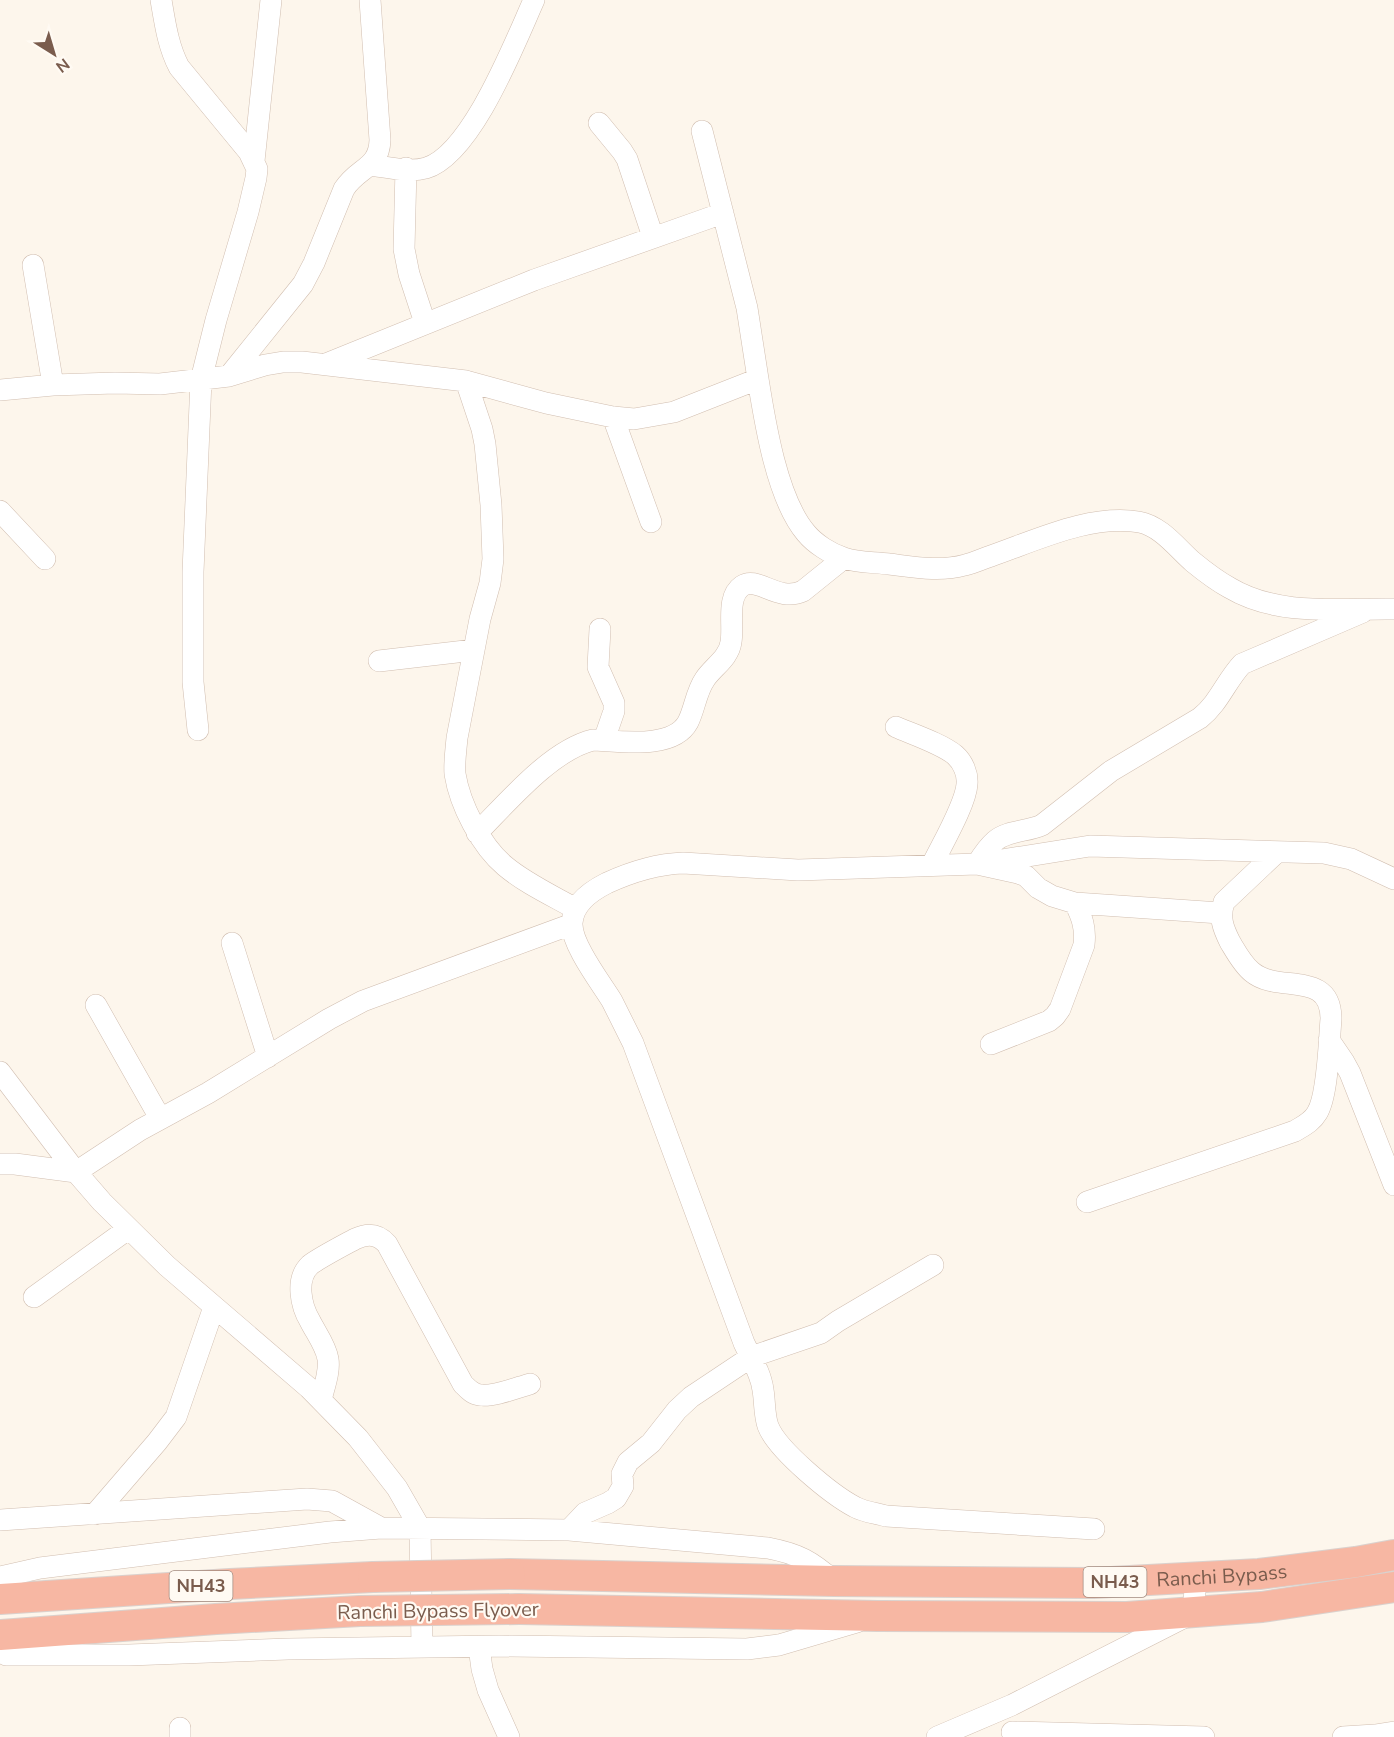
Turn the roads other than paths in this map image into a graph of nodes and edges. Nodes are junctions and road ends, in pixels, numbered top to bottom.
1 (161, 0) edge
2 (271, 0) edge
3 (370, 0) edge
4 (534, 0) edge
5 (599, 123) dead end
6 (702, 131) dead end
7 (254, 161) junction
8 (370, 165) junction
9 (406, 168) junction
10 (723, 213) junction
11 (653, 237) junction
12 (33, 265) dead end
13 (425, 323) junction
14 (324, 364) junction
15 (228, 376) junction
16 (758, 379) junction
17 (201, 380) junction
18 (466, 381) junction
19 (53, 385) junction
20 (0, 390) edge
21 (613, 417) junction
22 (0, 511) edge
23 (651, 522) dead end
24 (844, 558) junction
25 (45, 559) dead end
26 (1372, 608) junction
27 (1394, 609) edge
28 (600, 629) dead end
29 (474, 650) junction
30 (379, 661) dead end
31 (896, 727) dead end
32 (198, 730) dead end
33 (604, 740) junction
34 (477, 834) junction
35 (1277, 852) junction
36 (977, 864) junction
37 (932, 865) junction
38 (1394, 879) edge
39 (1075, 903) junction
40 (1220, 913) junction
41 (574, 917) junction
42 (232, 943) dead end
43 (96, 1005) dead end
44 (1329, 1040) junction
45 (991, 1044) dead end
46 (268, 1057) junction
47 (0, 1072) edge
48 (160, 1118) junction
49 (0, 1164) edge
50 (76, 1172) junction
51 (1394, 1185) edge
52 (1087, 1202) dead end
53 (128, 1229) junction
54 (933, 1265) dead end
55 (34, 1296) dead end
56 (214, 1307) junction
57 (751, 1357) junction
58 (530, 1384) dead end
59 (321, 1400) junction
60 (95, 1514) junction
61 (0, 1520) edge
62 (381, 1528) junction
63 (420, 1528) junction
64 (1094, 1529) dead end
65 (569, 1530) junction
66 (1394, 1555) edge
67 (0, 1576) edge
68 (1196, 1578) junction
69 (834, 1581) junction
70 (1394, 1587) edge
71 (0, 1599) edge
72 (1193, 1613) junction
73 (878, 1616) junction
74 (0, 1635) edge
75 (422, 1647) junction
76 (479, 1647) junction
77 (0, 1651) edge
78 (999, 1711) junction
79 (1394, 1732) edge
80 (1013, 1735) edge
81 (509, 1737) edge
82 (938, 1737) edge
83 (1204, 1737) edge
84 (1343, 1737) edge

1 - 7 street
2 - 7 street
3 - 8 street
4 - 9 street
5 - 11 street
6 - 10 street
7 - 17 street
8 - 9 street
8 - 15 street
9 - 13 street
10 - 11 street
10 - 16 street
11 - 13 street
12 - 19 street
13 - 14 street
14 - 15 street
14 - 18 street
15 - 17 street
16 - 21 street
16 - 24 street
17 - 19 street
17 - 32 street
18 - 21 street
18 - 29 street
19 - 20 street
21 - 23 street
22 - 25 street
24 - 26 street
24 - 33 street
26 - 27 street
26 - 36 street
28 - 33 street
29 - 30 street
29 - 34 street
31 - 37 street
33 - 34 street
34 - 41 street
35 - 36 street
35 - 38 street
35 - 40 street
36 - 37 street
36 - 39 street
37 - 41 street
39 - 40 street
39 - 45 street
40 - 44 street
41 - 46 street
41 - 57 street
42 - 46 street
43 - 48 street
44 - 51 street
44 - 52 street
46 - 48 street
47 - 50 street
48 - 50 street
49 - 50 street
50 - 53 street
53 - 55 street
53 - 56 street
54 - 57 street
56 - 59 street
56 - 60 street
57 - 64 street
57 - 65 street
58 - 59 street
59 - 63 street
60 - 61 street
60 - 62 street
62 - 63 street
62 - 67 street
63 - 65 street
63 - 75 street
65 - 69 street
66 - 68 highway, Ranchi Bypass / NH43
68 - 69 highway, Ranchi Bypass / NH43
68 - 72 street
69 - 71 highway, Ranchi Bypass Flyover / NH43, bridge
70 - 72 highway, Ranchi Bypass / NH43
72 - 73 highway, Ranchi Bypass / NH43
72 - 78 street
73 - 74 highway, Ranchi Bypass Flyover / NH43, bridge
73 - 76 street
75 - 76 street
75 - 77 street
76 - 81 street
78 - 80 street
78 - 82 street
79 - 84 street
80 - 83 street

